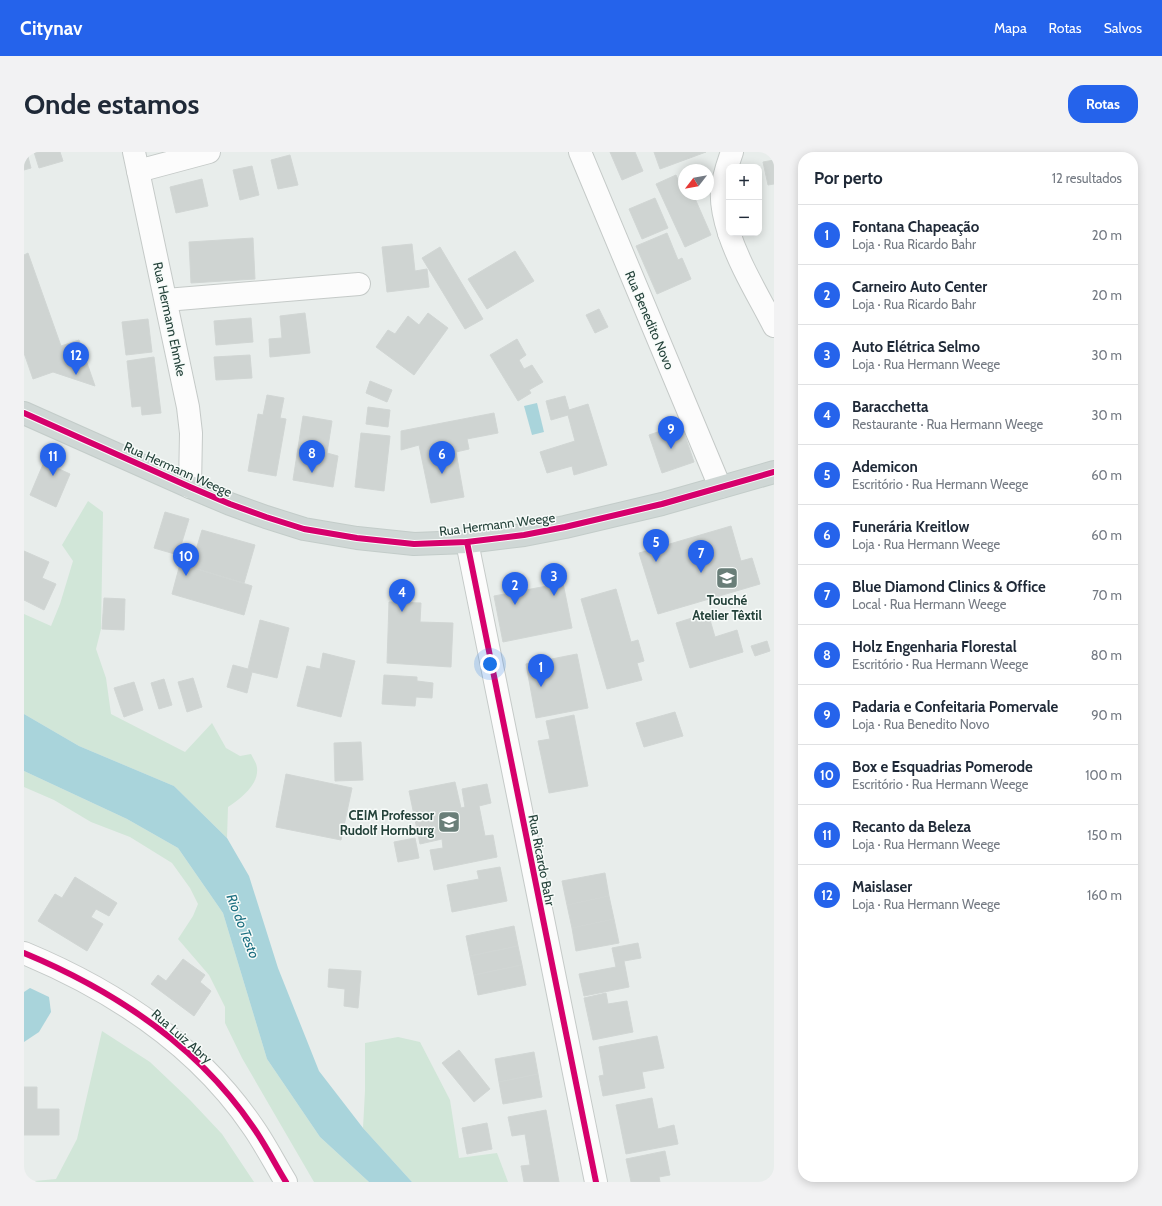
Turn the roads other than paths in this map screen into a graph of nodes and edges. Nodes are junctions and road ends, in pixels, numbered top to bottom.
1 (209, 152) edge
2 (580, 152) edge
3 (732, 152) edge
4 (136, 162) edge
5 (726, 223) edge
6 (730, 236) edge
7 (360, 284) dead end
8 (166, 300) junction
9 (774, 326) edge
10 (24, 412) edge
11 (774, 472) edge
12 (190, 488) junction
13 (720, 488) junction
14 (467, 542) junction
15 (24, 953) edge
16 (286, 1182) edge
17 (596, 1182) edge

1 - 4 street
2 - 13 street, Rua Benedito Novo
3 - 5 street
4 - 8 street, Rua Hermann Ehmke
6 - 9 street
7 - 8 street
8 - 12 street, Rua Hermann Ehmke
10 - 12 main road, Rua Hermann Weege
11 - 13 main road, Rua Hermann Weege
12 - 14 main road, Rua Hermann Weege
13 - 14 main road, Rua Hermann Weege
14 - 17 street, Rua Ricardo Bahr
15 - 16 street, Rua Luiz Abry

